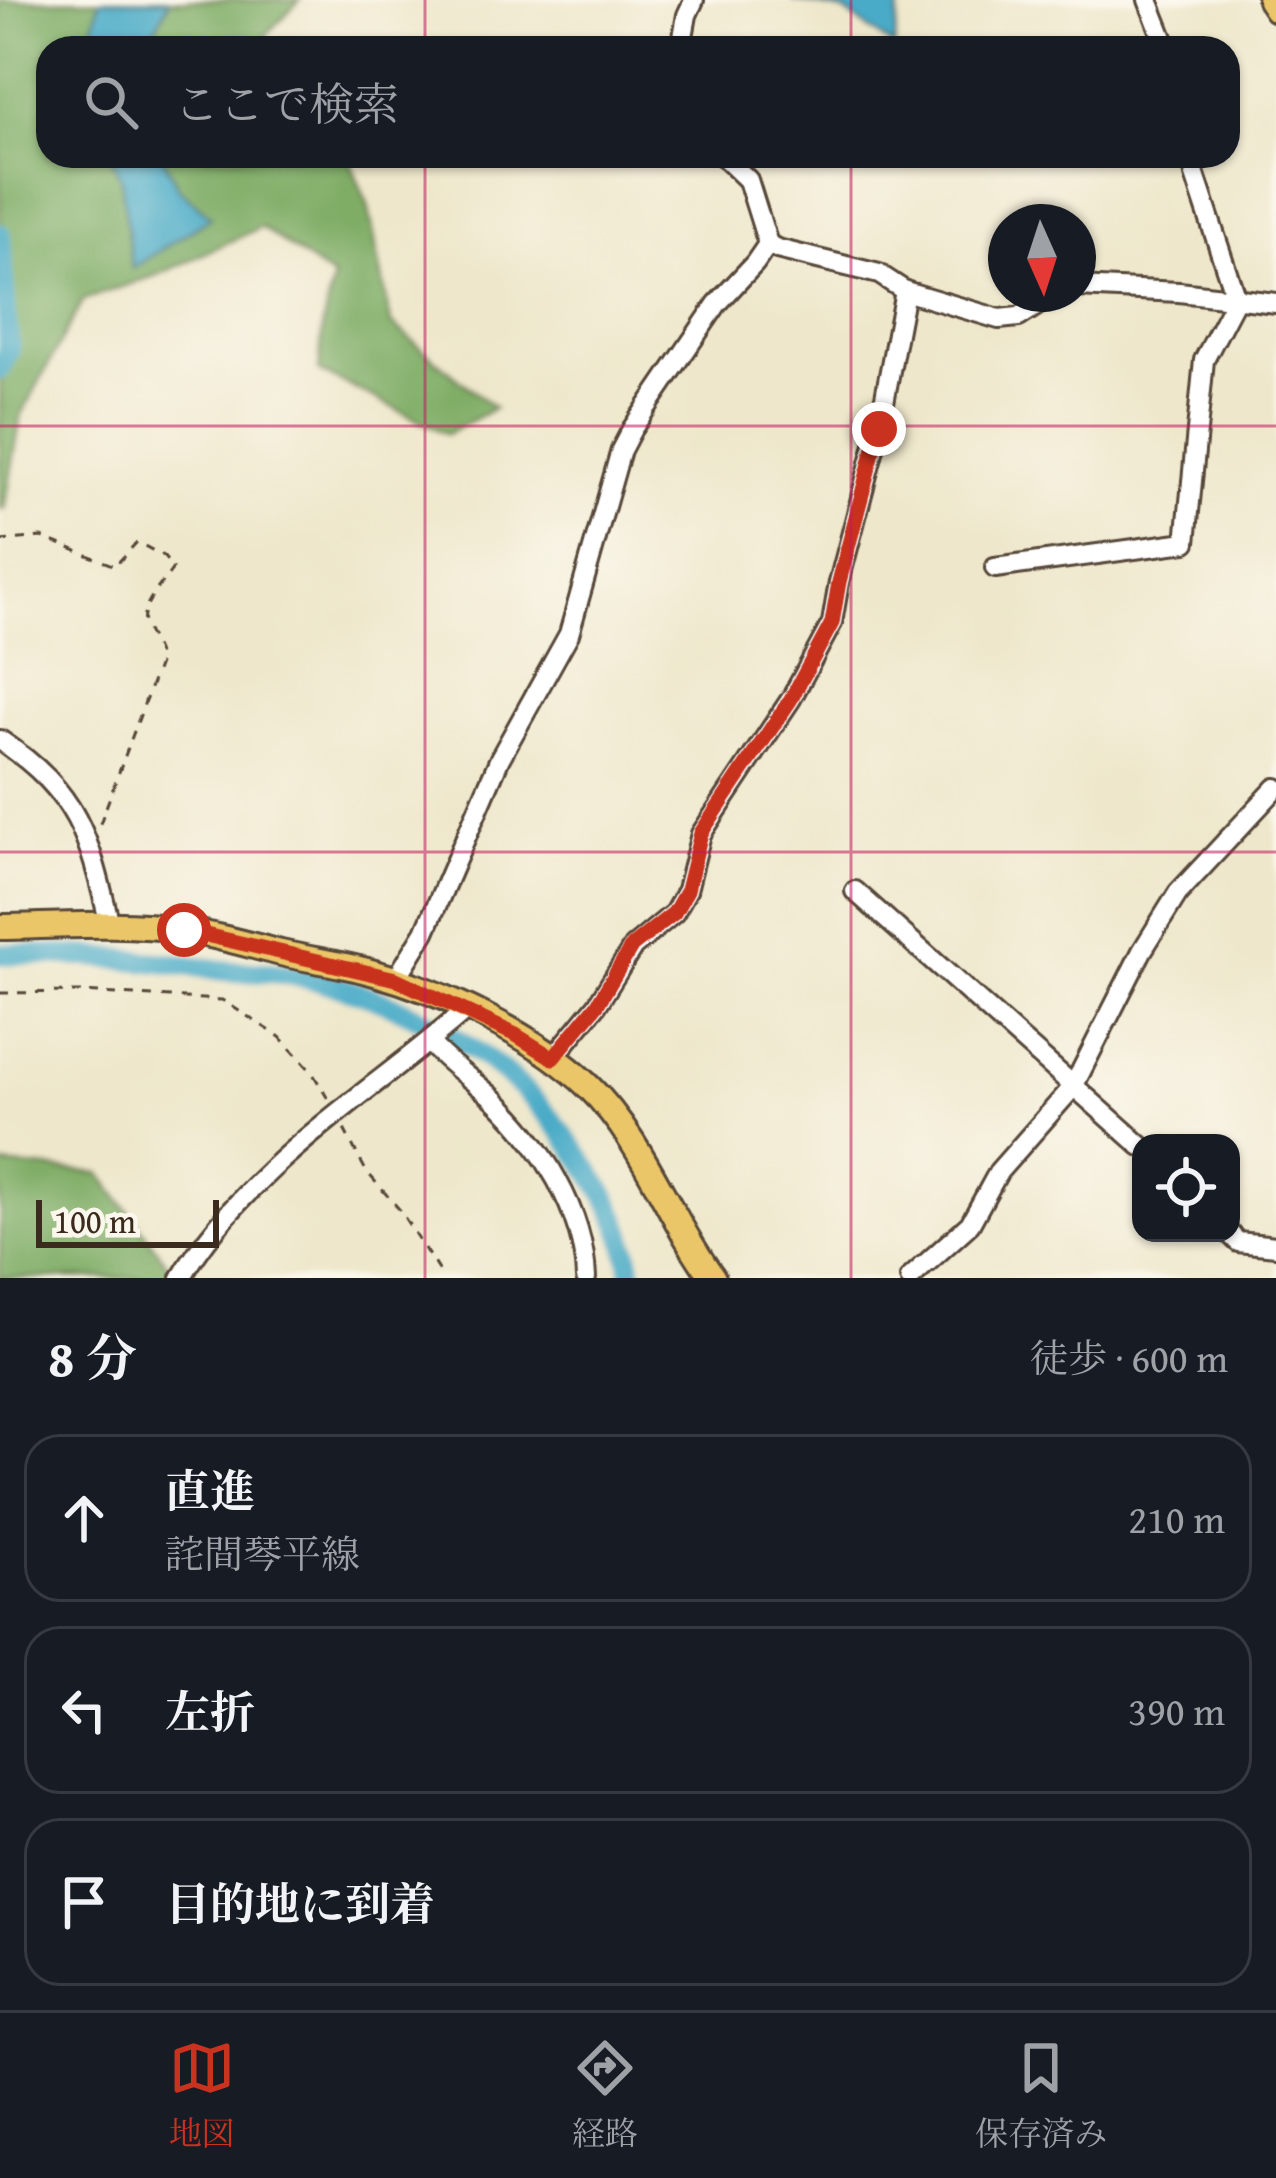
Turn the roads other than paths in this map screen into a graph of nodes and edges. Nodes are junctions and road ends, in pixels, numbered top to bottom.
1 (694, 0) edge
2 (1148, 0) edge
3 (1270, 0) edge
4 (1276, 9) edge
5 (683, 36) edge
6 (1162, 36) edge
7 (736, 168) edge
8 (1194, 168) edge
9 (768, 244) junction
10 (1096, 288) edge
11 (905, 291) junction
12 (1236, 299) junction
13 (1276, 303) edge
14 (1027, 312) edge
15 (995, 568) dead end
16 (0, 740) edge
17 (1276, 788) edge
18 (855, 891) dead end
19 (110, 925) junction
20 (0, 927) edge
21 (396, 979) junction
22 (466, 1010) junction
23 (429, 1042) junction
24 (553, 1058) junction
25 (1073, 1087) junction
26 (1132, 1138) edge
27 (1238, 1242) edge
28 (1276, 1246) edge
29 (181, 1278) edge
30 (586, 1278) edge
31 (713, 1278) edge
32 (910, 1278) edge

1 - 5 street
2 - 6 street
3 - 4 main road
7 - 9 street
8 - 12 street
9 - 11 street
9 - 21 street
10 - 12 street
11 - 14 street
11 - 24 street
12 - 13 street
12 - 15 street
16 - 19 street
17 - 25 street
18 - 25 street
19 - 20 main road
19 - 21 main road
21 - 22 main road
22 - 23 street
22 - 24 main road
23 - 29 street
23 - 30 street
24 - 31 main road
25 - 26 street
25 - 32 street
27 - 28 street

